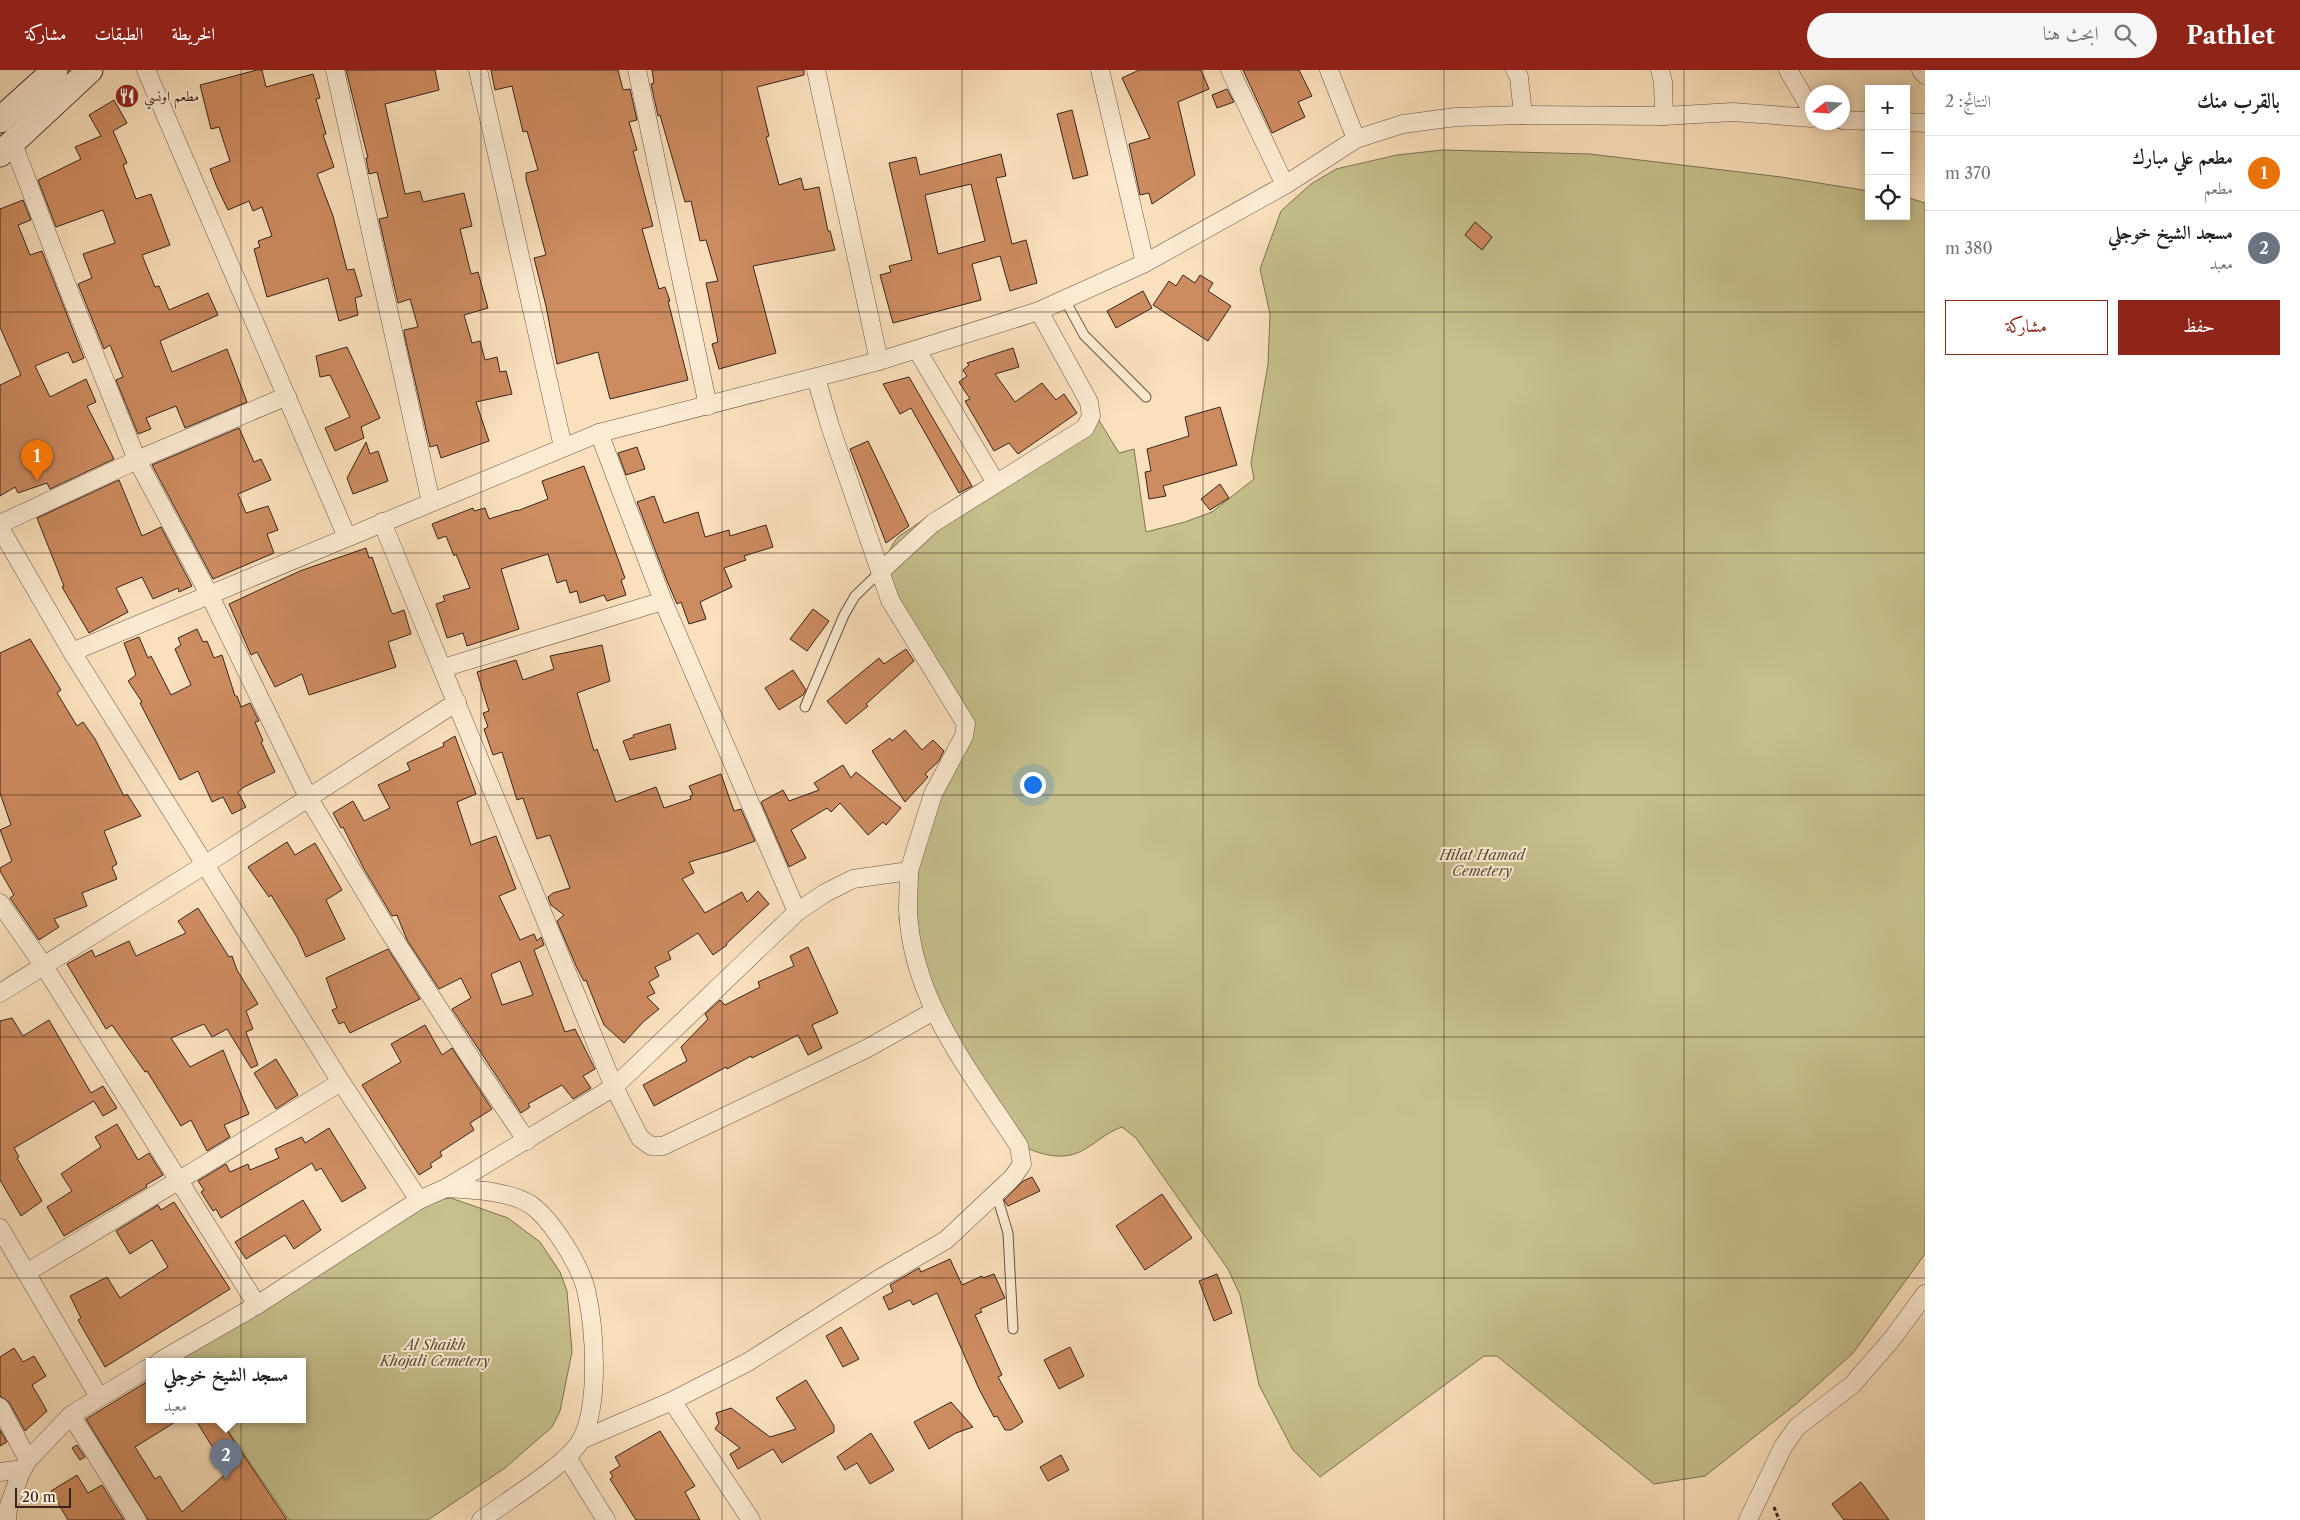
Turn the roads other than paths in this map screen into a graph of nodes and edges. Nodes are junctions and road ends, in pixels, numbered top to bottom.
1 (55, 70) edge
2 (90, 70) edge
3 (335, 70) edge
4 (478, 70) edge
5 (637, 70) edge
6 (816, 70) edge
7 (1100, 70) edge
8 (1230, 70) edge
9 (1329, 70) edge
10 (1515, 70) edge
11 (1660, 70) edge
12 (1788, 70) edge
13 (1921, 70) edge
14 (149, 71) edge
15 (1925, 75) edge
16 (1805, 99) edge
17 (1523, 115) junction
18 (1664, 116) junction
19 (1805, 117) edge
20 (1850, 120) edge
21 (1865, 121) edge
22 (1910, 122) edge
23 (1925, 123) edge
24 (4, 138) edge
25 (1356, 139) junction
26 (1285, 185) junction
27 (1145, 263) junction
28 (1065, 300) junction
29 (1040, 312) junction
30 (917, 350) junction
31 (879, 361) junction
32 (816, 378) junction
33 (287, 396) junction
34 (1146, 396) dead end
35 (708, 406) junction
36 (599, 433) junction
37 (563, 447) junction
38 (137, 460) junction
39 (996, 483) junction
40 (431, 502) junction
41 (382, 522) junction
42 (0, 524) edge
43 (0, 528) edge
44 (347, 537) junction
45 (881, 571) junction
46 (210, 596) junction
47 (664, 601) junction
48 (72, 652) junction
49 (443, 668) junction
50 (456, 702) junction
51 (805, 708) dead end
52 (308, 797) junction
53 (206, 864) junction
54 (909, 871) junction
55 (0, 904) edge
56 (797, 912) junction
57 (44, 966) junction
58 (0, 993) edge
59 (934, 1011) junction
60 (341, 1082) junction
61 (614, 1087) junction
62 (527, 1141) junction
63 (179, 1180) junction
64 (446, 1188) junction
65 (996, 1193) junction
66 (419, 1200) junction
67 (0, 1228) edge
68 (26, 1273) junction
69 (1925, 1294) edge
70 (256, 1305) junction
71 (1012, 1329) dead end
72 (165, 1358) edge
73 (146, 1369) edge
74 (99, 1398) junction
75 (672, 1400) junction
76 (0, 1407) edge
77 (71, 1415) junction
78 (581, 1440) junction
79 (567, 1458) junction
80 (25, 1466) junction
81 (0, 1472) edge
82 (8, 1520) edge
83 (137, 1520) edge
84 (480, 1520) edge
85 (606, 1520) edge
86 (752, 1520) edge
87 (1748, 1520) edge

1 - 24 main road
2 - 24 main road
3 - 40 street
4 - 37 street
5 - 35 street
6 - 31 street
7 - 27 street
8 - 26 street
9 - 25 street
10 - 17 street
11 - 18 street
12 - 16 street
13 - 15 street
14 - 33 street
17 - 18 street
17 - 25 street
18 - 19 street
20 - 21 street
22 - 23 street
24 - 38 street
25 - 26 street
26 - 27 street
27 - 28 street
28 - 29 street
28 - 34 lane
29 - 30 street
29 - 39 street
30 - 31 street
30 - 39 street
31 - 32 street
32 - 35 street
32 - 45 street
33 - 38 street
33 - 44 street
35 - 36 street
36 - 37 street
36 - 47 street
37 - 40 street
38 - 42 street
38 - 46 street
39 - 45 street
40 - 41 street
41 - 44 street
41 - 49 street
43 - 48 street
44 - 46 street
45 - 51 lane
45 - 54 street
46 - 48 street
46 - 52 street
47 - 49 street
47 - 56 street
48 - 53 street
49 - 50 street
50 - 52 street
50 - 61 street
52 - 53 street
52 - 62 street
53 - 57 street
53 - 60 street
54 - 56 street
54 - 59 street
55 - 57 street
56 - 61 street
57 - 58 street
57 - 63 street
59 - 61 street
59 - 65 street
60 - 63 street
60 - 66 street
61 - 62 street
62 - 64 street
63 - 68 street
63 - 70 street
64 - 66 street
64 - 78 street
65 - 71 lane
65 - 75 street
66 - 70 street
67 - 68 street
68 - 74 street
69 - 87 street
70 - 72 street
73 - 74 street
74 - 77 street
75 - 78 street
75 - 86 street
76 - 80 street
77 - 80 street
77 - 83 street
78 - 79 street
79 - 84 street
79 - 85 street
80 - 81 street
80 - 82 street

